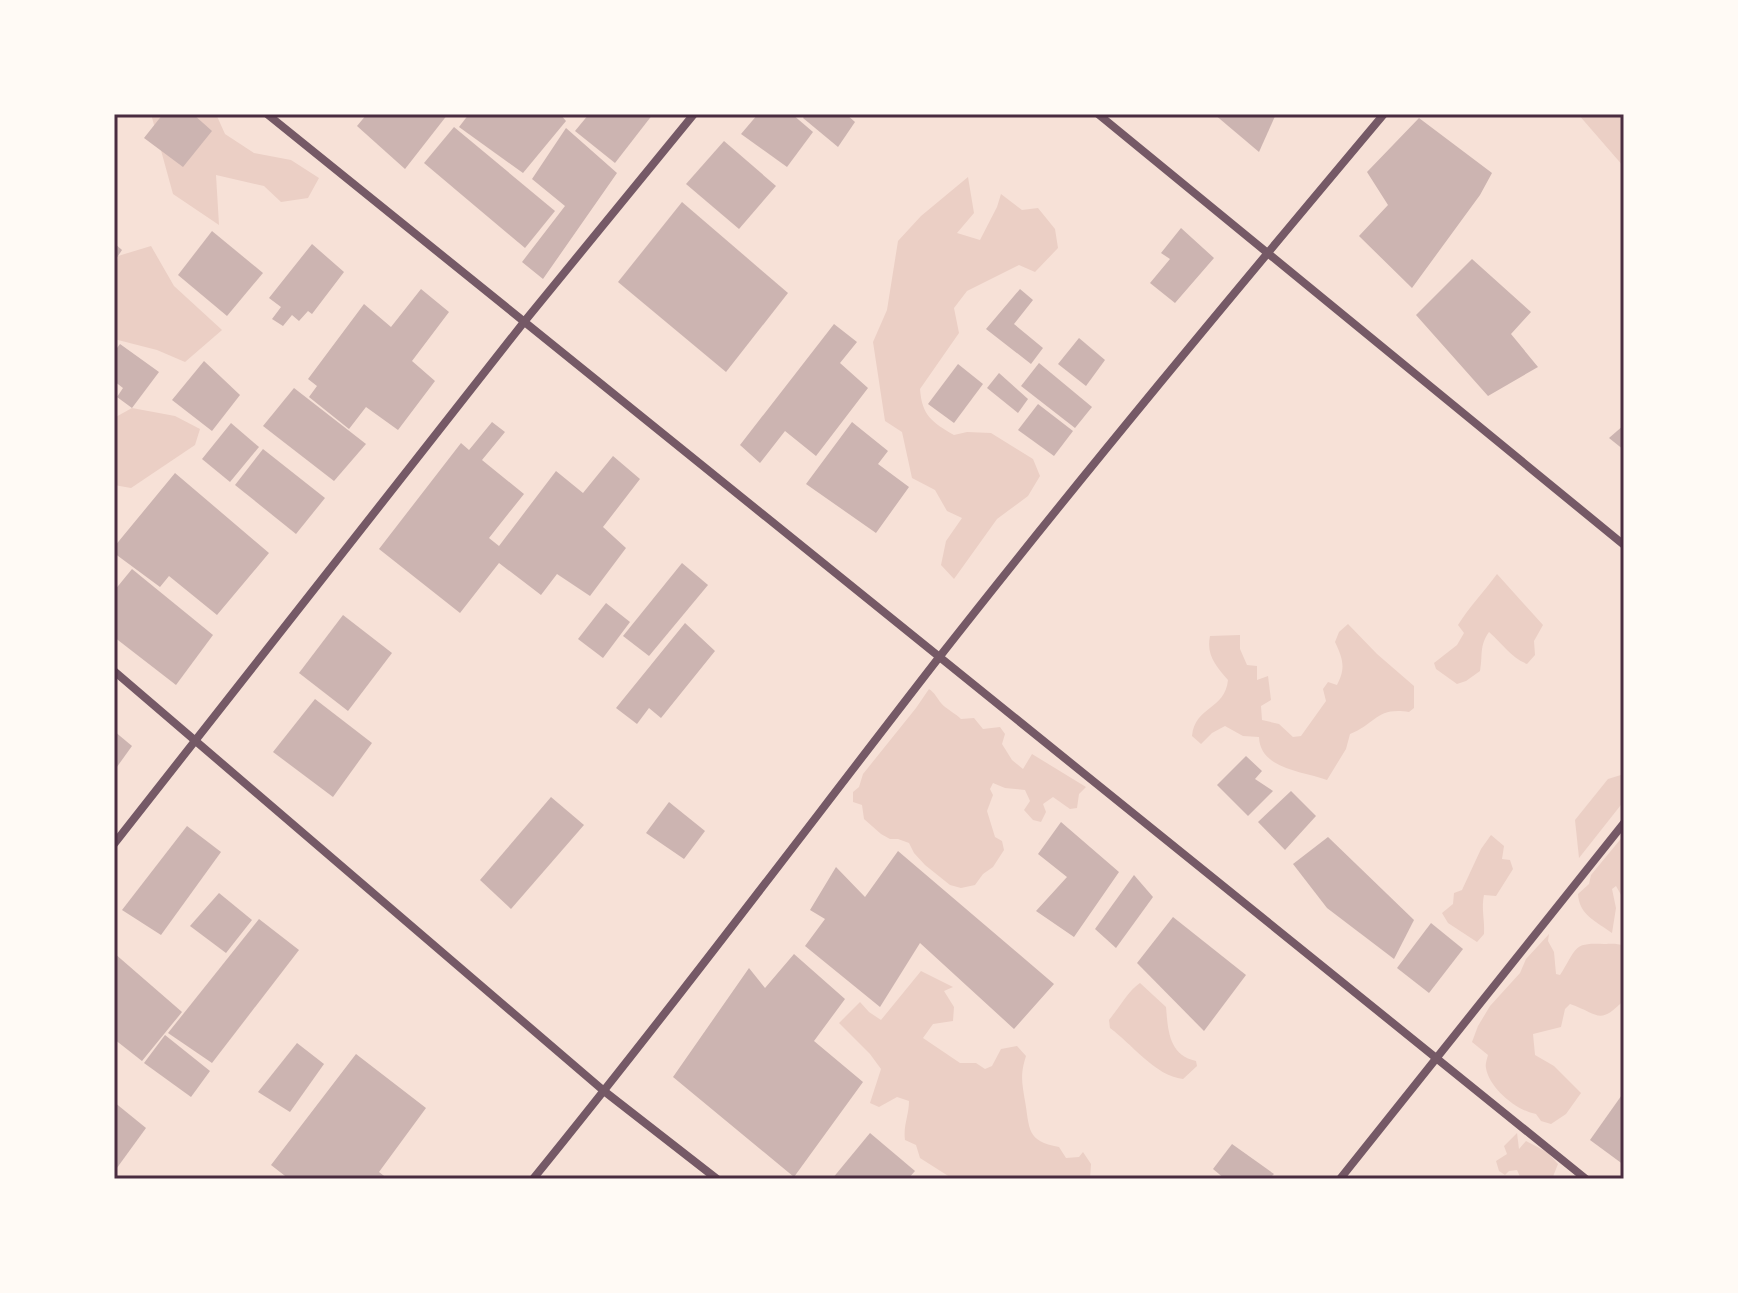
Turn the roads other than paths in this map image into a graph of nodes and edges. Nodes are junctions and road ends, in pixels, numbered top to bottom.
1 (267, 114) edge
2 (694, 114) edge
3 (1098, 114) edge
4 (1384, 114) edge
5 (1267, 253) junction
6 (524, 322) junction
7 (1624, 545) edge
8 (940, 657) junction
9 (114, 671) edge
10 (196, 742) junction
11 (1624, 823) edge
12 (114, 844) edge
13 (1437, 1058) junction
14 (604, 1091) junction
15 (533, 1179) edge
16 (717, 1179) edge
17 (1340, 1179) edge
18 (1586, 1179) edge

1 - 6 street
2 - 6 street
3 - 5 street
4 - 5 street
5 - 7 street
5 - 8 street
6 - 8 street
6 - 10 street
8 - 13 street
8 - 14 street
9 - 10 street
10 - 12 street
10 - 14 street
11 - 13 street
13 - 17 street
13 - 18 street
14 - 15 street
14 - 16 street

